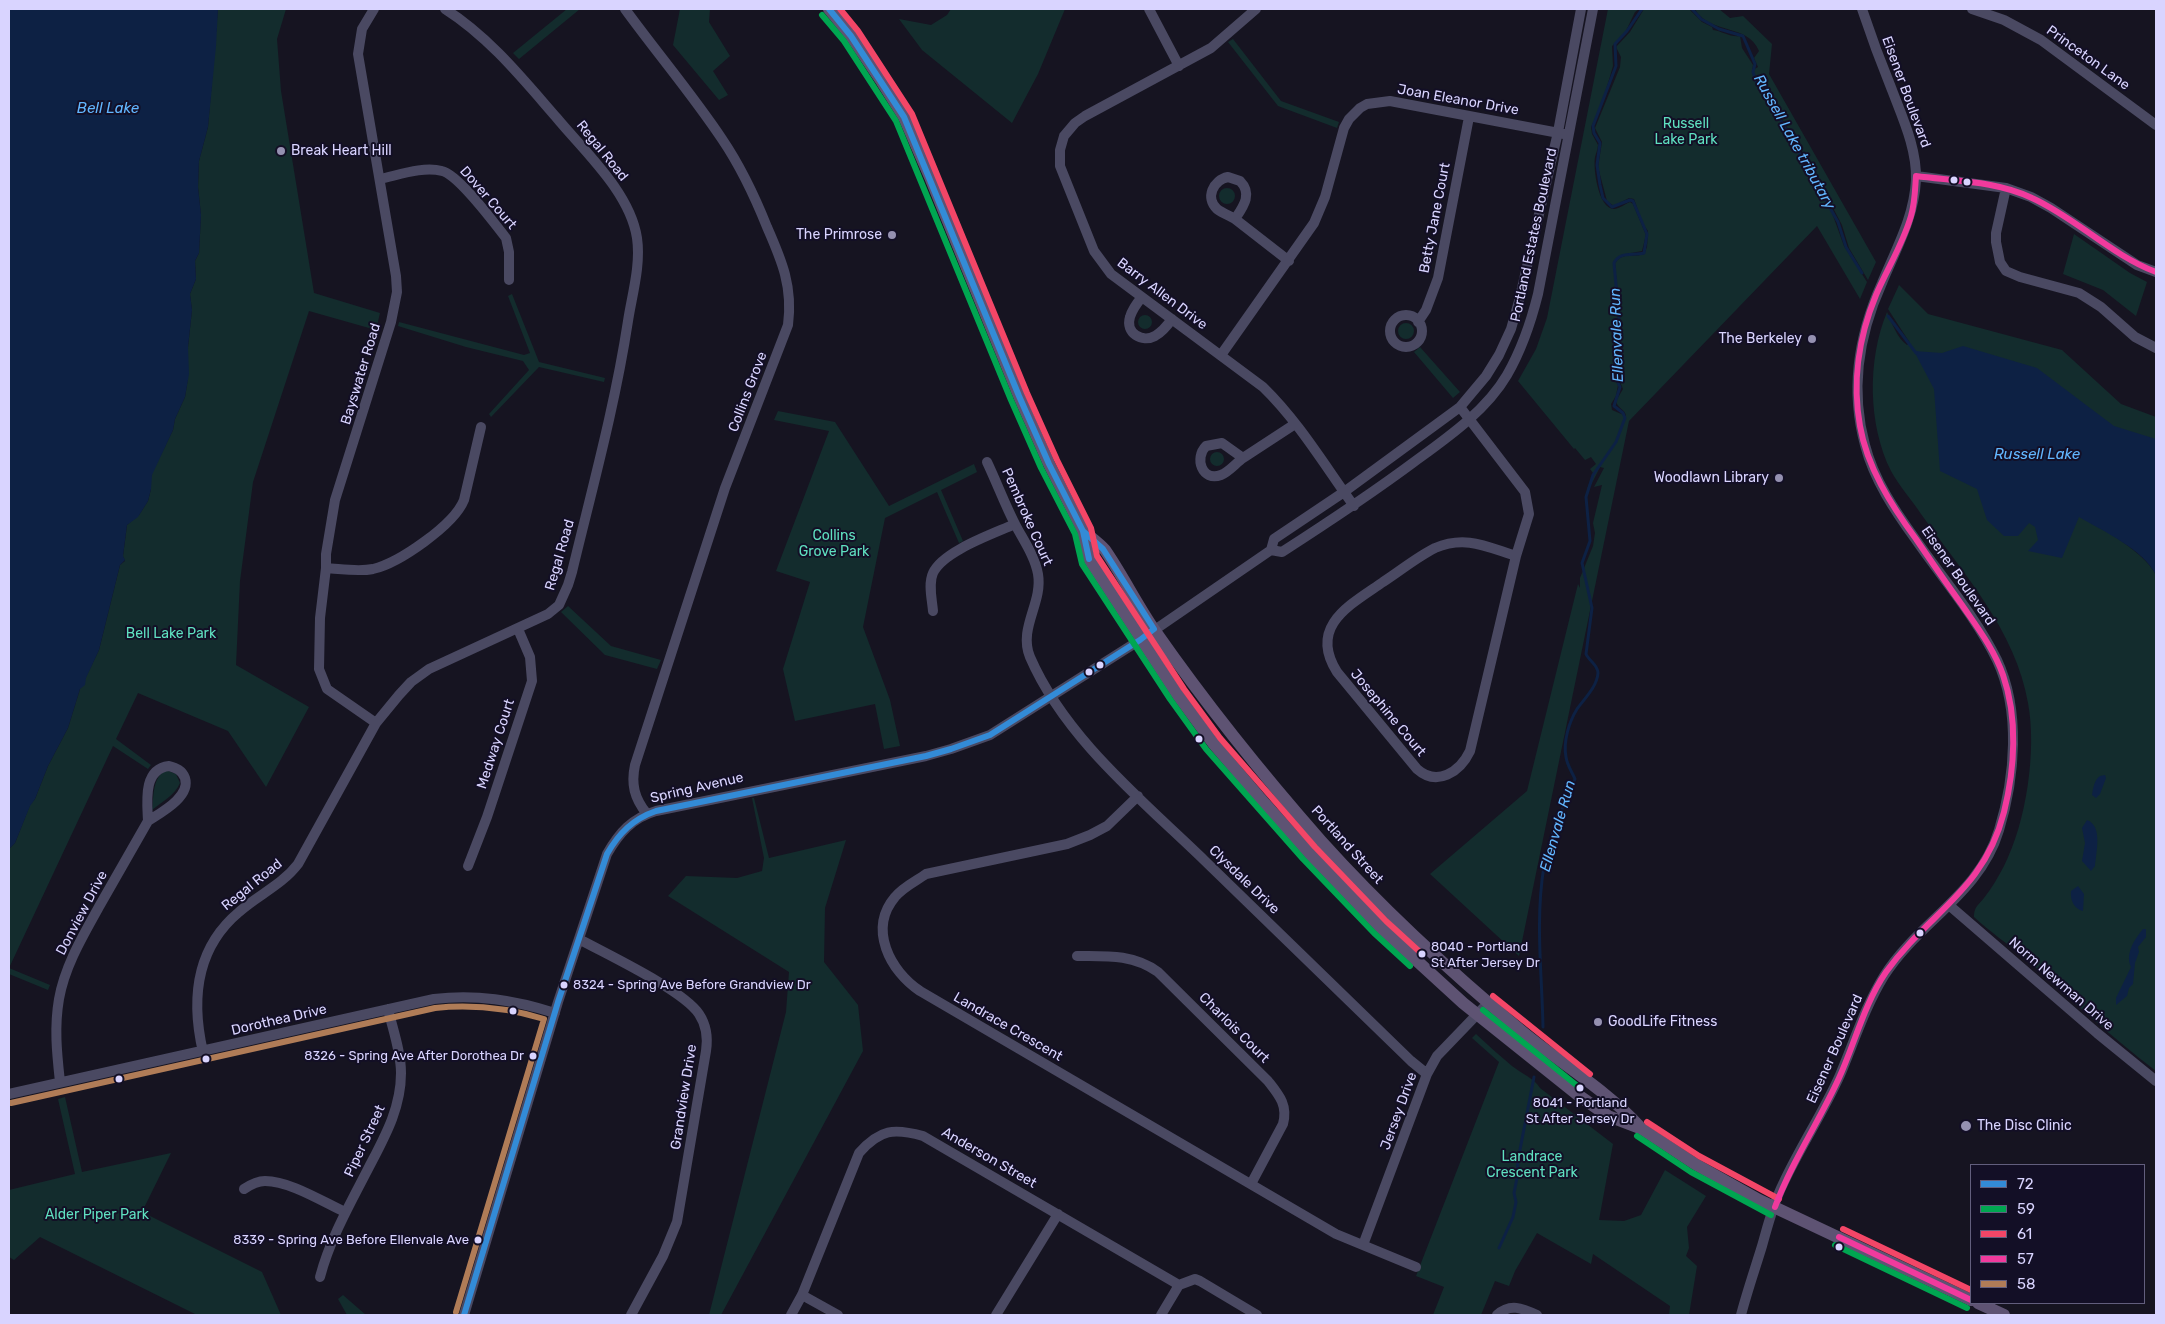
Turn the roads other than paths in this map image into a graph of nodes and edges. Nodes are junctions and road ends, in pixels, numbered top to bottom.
1 (374, 9) edge
2 (445, 9) edge
3 (625, 9) edge
4 (829, 9) edge
5 (1149, 9) edge
6 (1256, 9) edge
7 (1581, 9) edge
8 (1593, 9) edge
9 (1862, 9) edge
10 (1972, 9) edge
11 (1178, 66) junction
12 (1469, 117) junction
13 (2156, 125) edge
14 (1558, 132) junction
15 (1569, 135) junction
16 (1916, 176) junction
17 (380, 179) junction
18 (2006, 188) junction
19 (1235, 219) dead end
20 (1289, 261) junction
21 (2156, 272) edge
22 (508, 280) dead end
23 (1142, 296) junction
24 (1172, 320) junction
25 (1418, 322) dead end
26 (2156, 348) edge
27 (1221, 356) junction
28 (1460, 408) junction
29 (1470, 419) junction
30 (1295, 424) junction
31 (481, 428) dead end
32 (1243, 458) dead end
33 (988, 462) dead end
34 (1344, 492) junction
35 (1354, 506) junction
36 (1015, 524) junction
37 (1084, 531) junction
38 (1271, 550) junction
39 (1516, 556) junction
40 (326, 568) junction
41 (933, 611) dead end
42 (518, 629) junction
43 (1154, 630) junction
44 (1140, 640) junction
45 (1052, 696) junction
46 (376, 723) junction
47 (1138, 796) junction
48 (646, 814) junction
49 (148, 821) junction
50 (468, 866) dead end
51 (1950, 906) junction
52 (580, 939) junction
53 (1077, 956) dead end
54 (1488, 1003) junction
55 (388, 1010) junction
56 (555, 1013) junction
57 (1476, 1014) junction
58 (203, 1052) junction
59 (1427, 1074) junction
60 (2156, 1081) edge
61 (60, 1082) junction
62 (9, 1094) edge
63 (1642, 1129) junction
64 (1251, 1184) junction
65 (244, 1189) dead end
66 (1774, 1207) junction
67 (345, 1212) junction
68 (1058, 1214) junction
69 (1363, 1245) junction
70 (1416, 1267) dead end
71 (320, 1277) dead end
72 (1179, 1285) junction
73 (802, 1295) junction
74 (1970, 1300) edge
75 (1980, 1304) edge
76 (464, 1315) edge
77 (630, 1315) edge
78 (791, 1315) edge
79 (838, 1315) edge
80 (996, 1315) edge
81 (1161, 1315) edge
82 (1258, 1315) edge
83 (1497, 1315) edge
84 (1537, 1315) edge
85 (1741, 1315) edge
86 (2004, 1315) edge

1 - 17 street, Bayswater Road
2 - 42 street, Regal Road
3 - 48 street, Collins Grove
4 - 37 main road, Portland Street
5 - 11 street
6 - 11 street, Barry Allen Drive
7 - 14 street, Portland Estates Boulevard
8 - 15 street, Portland Estates Boulevard
9 - 16 street, Eisener Boulevard
10 - 13 street, Princeton Lane
11 - 23 street, Barry Allen Drive
12 - 14 street, Joan Eleanor Drive
12 - 20 street, Joan Eleanor Drive
12 - 25 street, Betty Jane Court
14 - 15 street, Joan Eleanor Drive
14 - 28 street, Portland Estates Boulevard
15 - 29 street, Portland Estates Boulevard
16 - 18 street
16 - 51 street, Eisener Boulevard
17 - 22 street, Dover Court
17 - 40 street, Bayswater Road
18 - 21 street
18 - 26 street
19 - 20 street
20 - 27 street, Joan Eleanor Drive
23 - 24 street, Barry Allen Drive
23 - 24 street
24 - 27 street, Barry Allen Drive
27 - 30 street, Barry Allen Drive
28 - 29 street, Josephine Court
28 - 34 street, Portland Estates Boulevard
29 - 35 street, Portland Estates Boulevard
29 - 39 street, Josephine Court
30 - 32 street
30 - 34 street, Barry Allen Drive
31 - 40 street
33 - 36 street, Pembroke Court
34 - 35 street, Barry Allen Drive
34 - 38 street, Portland Estates Boulevard
35 - 38 street, Portland Estates Boulevard
36 - 41 street
36 - 45 street, Pembroke Court
37 - 43 main road, Portland Street
37 - 44 main road, Portland Street
38 - 43 street, Portland Estates Boulevard
39 - 39 street, Josephine Court
40 - 46 street, Bayswater Road
42 - 46 street, Regal Road
42 - 50 street, Medway Court
43 - 44 street, Portland Estates Boulevard
43 - 54 main road, Portland Street
44 - 45 street, Spring Avenue
44 - 57 main road, Portland Street
45 - 47 street, Clysdale Drive
45 - 48 street, Spring Avenue
46 - 58 street, Regal Road
47 - 59 street, Clysdale Drive
47 - 64 street, Landrace Crescent
48 - 52 street, Spring Avenue
49 - 49 street, Donview Drive
49 - 61 street, Donview Drive
51 - 60 street, Norm Newman Drive
51 - 66 street, Eisener Boulevard
52 - 56 street, Spring Avenue
52 - 77 street, Grandview Drive
53 - 64 street, Charlois Court
54 - 57 street, Jersey Drive
54 - 63 main road, Portland Street
55 - 56 street, Dorothea Drive
55 - 58 street, Dorothea Drive
55 - 67 street, Piper Street
56 - 76 street, Spring Avenue
57 - 59 street, Jersey Drive
57 - 63 main road, Portland Street
58 - 61 street, Dorothea Drive
59 - 69 street, Jersey Drive
61 - 62 street, Dorothea Drive
63 - 66 main road, Portland Street
64 - 69 street, Landrace Crescent
65 - 67 street
66 - 74 main road, Portland Street
66 - 85 street, Eisener Boulevard
67 - 71 street, Piper Street
68 - 72 street, Anderson Street
68 - 73 street, Anderson Street
68 - 80 street
69 - 70 street, Landrace Crescent
72 - 81 street
72 - 82 street
73 - 78 street, Anderson Street
73 - 79 street
75 - 86 main road
83 - 84 street

